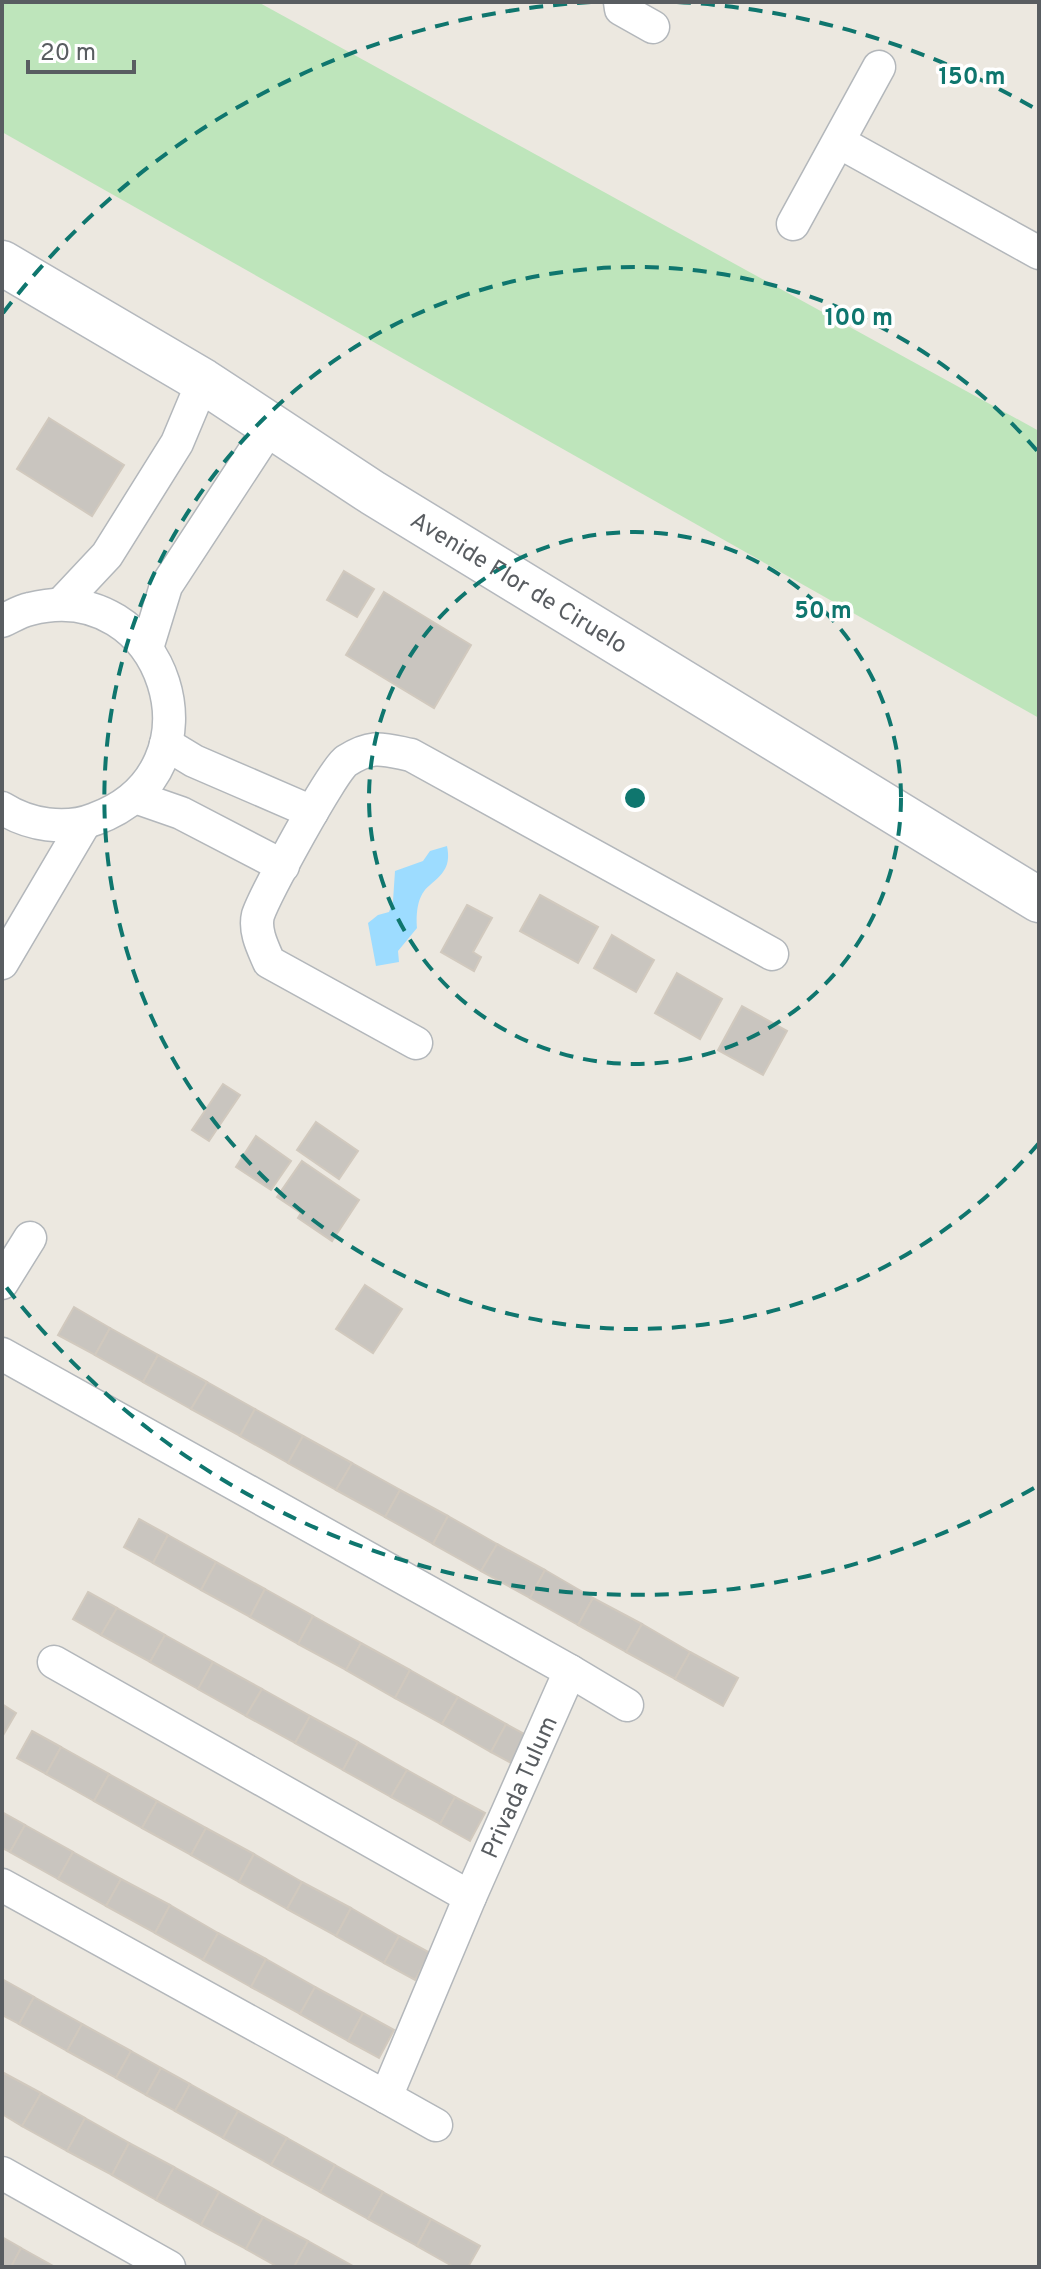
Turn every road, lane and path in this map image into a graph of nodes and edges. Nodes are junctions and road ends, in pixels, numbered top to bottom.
1 (620, 2) edge
2 (653, 27) dead end
3 (879, 67) dead end
4 (839, 142) junction
5 (793, 224) dead end
6 (1039, 253) edge
7 (2, 263) edge
8 (203, 381) junction
9 (270, 427) junction
10 (61, 604) junction
11 (2, 621) edge
12 (147, 648) junction
13 (166, 744) junction
14 (135, 797) junction
15 (2, 808) edge
16 (312, 812) junction
17 (84, 824) junction
18 (283, 866) junction
19 (1039, 900) edge
20 (772, 954) dead end
21 (2, 963) edge
22 (416, 1043) dead end
23 (30, 1238) dead end
24 (2, 1283) edge
25 (2, 1354) edge
26 (54, 1662) dead end
27 (570, 1671) junction
28 (627, 1705) dead end
29 (2, 1885) edge
30 (470, 1897) junction
31 (386, 2097) junction
32 (436, 2125) dead end
33 (2, 2173) edge
34 (169, 2267) edge

1 - 2 street
3 - 4 street
4 - 5 street
4 - 6 street
7 - 8 main road, Avenide Flor de Ciruelo
8 - 9 main road, Avenide Flor de Ciruelo
8 - 10 street
9 - 12 street
9 - 19 main road, Avenide Flor de Ciruelo
10 - 11 street
10 - 12 street
12 - 13 street
13 - 14 street
13 - 16 street
14 - 17 street
14 - 18 street
15 - 17 street
16 - 18 street
16 - 20 street
17 - 21 street
18 - 22 street
23 - 24 street
25 - 27 street
26 - 30 street
27 - 28 street
27 - 30 street, Privada Tulum
29 - 31 street
30 - 31 street, Privada Tulum
31 - 32 street
33 - 34 street

